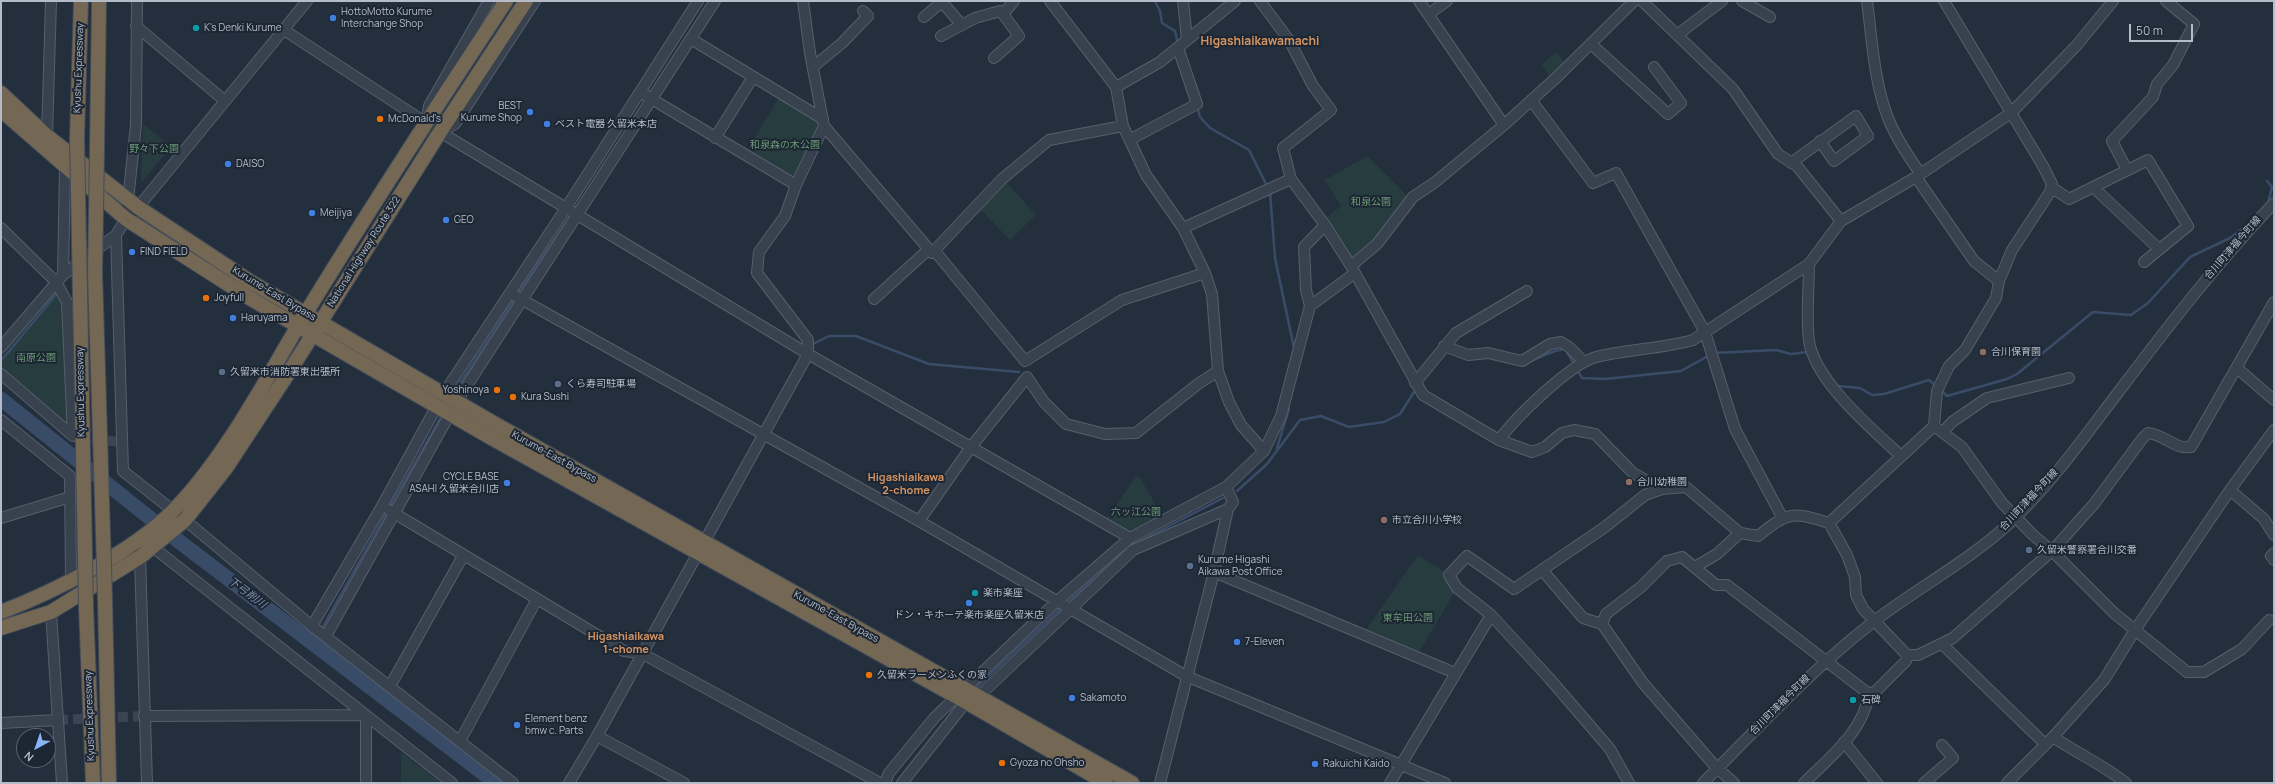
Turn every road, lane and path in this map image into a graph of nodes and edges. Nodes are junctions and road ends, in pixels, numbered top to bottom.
1 (51, 1) edge
2 (74, 1) edge
3 (80, 1) edge
4 (99, 1) edge
5 (137, 1) edge
6 (307, 1) edge
7 (489, 1) edge
8 (526, 1) edge
9 (536, 1) edge
10 (698, 1) edge
11 (715, 1) edge
12 (803, 1) edge
13 (1014, 1) edge
14 (1050, 1) edge
15 (1183, 1) edge
16 (1235, 1) edge
17 (1260, 1) edge
18 (1419, 1) edge
19 (1447, 1) edge
20 (1634, 1) edge
21 (1642, 1) edge
22 (1722, 1) edge
23 (1742, 1) edge
24 (1867, 1) edge
25 (1944, 1) edge
26 (2113, 1) edge
27 (2166, 1) edge
28 (505, 2) edge
29 (863, 11) dead end
30 (1003, 14) junction
31 (1429, 14) junction
32 (924, 17) dead end
33 (1770, 17) dead end
34 (961, 24) junction
35 (136, 26) junction
36 (284, 30) junction
37 (1677, 35) junction
38 (941, 36) dead end
39 (691, 40) junction
40 (1187, 40) junction
41 (1591, 44) junction
42 (1178, 48) junction
43 (994, 58) dead end
44 (1654, 66) dead end
45 (813, 67) junction
46 (753, 77) junction
47 (1116, 87) junction
48 (640, 92) junction
49 (1, 93) edge
50 (77, 94) junction
51 (652, 100) junction
52 (1531, 100) junction
53 (224, 102) junction
54 (1, 110) edge
55 (2011, 113) junction
56 (824, 122) junction
57 (427, 123) junction
58 (1504, 125) junction
59 (1123, 126) junction
60 (440, 132) junction
61 (47, 136) junction
62 (715, 138) junction
63 (1131, 139) junction
64 (1820, 141) junction
65 (1791, 163) junction
66 (65, 167) junction
67 (2127, 170) junction
68 (1918, 175) junction
69 (1291, 179) junction
70 (796, 185) junction
71 (2051, 187) junction
72 (2093, 187) junction
73 (2274, 203) edge
74 (134, 204) junction
75 (566, 208) junction
76 (576, 215) junction
77 (126, 219) junction
78 (1841, 221) junction
79 (1326, 226) junction
80 (1, 228) edge
81 (1183, 228) junction
82 (116, 235) junction
83 (2160, 249) junction
84 (931, 250) junction
85 (2144, 262) dead end
86 (1809, 264) junction
87 (1353, 269) junction
88 (1205, 273) junction
89 (60, 278) junction
90 (1999, 281) junction
91 (1527, 290) dead end
92 (510, 293) junction
93 (520, 299) junction
94 (874, 300) dead end
95 (2274, 302) edge
96 (1310, 306) junction
97 (302, 320) junction
98 (317, 328) junction
99 (1705, 332) junction
100 (1444, 346) junction
101 (1, 347) edge
102 (808, 354) junction
103 (1025, 361) junction
104 (1584, 362) junction
105 (2237, 368) junction
106 (1218, 371) junction
107 (1, 374) edge
108 (1027, 377) junction
109 (2069, 378) dead end
110 (1418, 387) junction
111 (2274, 400) edge
112 (447, 403) junction
113 (1, 420) edge
114 (1934, 426) junction
115 (2274, 430) edge
116 (1943, 432) junction
117 (764, 436) junction
118 (1499, 440) junction
119 (971, 447) junction
120 (1264, 451) junction
121 (1901, 456) junction
122 (1226, 487) junction
123 (1662, 489) junction
124 (2230, 490) junction
125 (70, 497) junction
126 (382, 506) junction
127 (1228, 509) junction
128 (395, 513) junction
129 (170, 514) junction
130 (2016, 517) junction
131 (1, 518) edge
132 (1782, 518) junction
133 (919, 521) junction
134 (182, 523) junction
135 (1829, 523) junction
136 (1740, 533) junction
137 (2274, 535) edge
138 (1130, 538) junction
139 (133, 542) junction
140 (156, 545) junction
141 (700, 547) junction
142 (2052, 551) junction
143 (2274, 553) edge
144 (464, 556) junction
145 (140, 558) junction
146 (2274, 560) edge
147 (1695, 567) junction
148 (1543, 571) junction
149 (1214, 572) junction
150 (71, 579) junction
151 (538, 599) junction
152 (1056, 602) junction
153 (1069, 608) junction
154 (1, 612) edge
155 (51, 612) junction
156 (1491, 615) junction
157 (2269, 620) dead end
158 (1875, 621) junction
159 (1602, 624) junction
160 (312, 626) junction
161 (1, 628) edge
162 (2135, 630) junction
163 (326, 636) junction
164 (1943, 645) junction
165 (641, 653) junction
166 (1907, 655) junction
167 (1825, 661) junction
168 (1454, 674) junction
169 (1186, 676) junction
170 (390, 686) junction
171 (1869, 694) junction
172 (967, 696) junction
173 (366, 714) junction
174 (144, 716) junction
175 (58, 720) junction
176 (1, 723) edge
177 (597, 736) junction
178 (2049, 740) junction
179 (460, 741) junction
180 (1844, 742) junction
181 (1942, 745) dead end
182 (1401, 764) junction
183 (1718, 768) junction
184 (62, 783) edge
185 (92, 783) edge
186 (110, 783) edge
187 (147, 783) edge
188 (366, 783) edge
189 (452, 783) edge
190 (513, 783) edge
191 (569, 783) edge
192 (684, 783) edge
193 (880, 783) edge
194 (885, 783) edge
195 (902, 783) edge
196 (1106, 783) edge
197 (1132, 783) edge
198 (1160, 783) edge
199 (1390, 783) edge
200 (1445, 783) edge
201 (1629, 783) edge
202 (1703, 783) edge
203 (1734, 783) edge
204 (1804, 783) edge
205 (1878, 783) edge
206 (1924, 783) edge
207 (2006, 783) edge
208 (2126, 783) edge

1 - 61 street
2 - 50 highway
3 - 50 highway, Kyushu Expressway
4 - 186 highway, Kyushu Expressway, bridge
5 - 35 street
6 - 36 street
7 - 57 street
8 - 60 highway, National Highway Route 322
9 - 60 street
10 - 48 street
11 - 39 street
12 - 45 street
13 - 30 street
14 - 47 street
15 - 40 street
16 - 40 street
17 - 69 street
18 - 31 street
19 - 31 street
20 - 41 street
21 - 37 street
22 - 37 street
23 - 33 street
24 - 68 street
25 - 55 street
26 - 55 street
27 - 67 street
28 - 57 highway, National Highway Route 322
29 - 45 street
30 - 34 street
30 - 43 street
31 - 58 street
32 - 34 street
34 - 38 street
35 - 53 street
35 - 74 street
36 - 53 street
36 - 57 street
37 - 65 street
39 - 46 street
39 - 51 street
40 - 42 street
41 - 44 street
41 - 52 street
42 - 47 street
42 - 63 street
45 - 56 street
46 - 56 street
46 - 62 street
47 - 59 street
48 - 51 street
48 - 75 street
49 - 61 highway, Kurume-East Bypass
50 - 185 highway, Kyushu Expressway, bridge
51 - 62 street
51 - 76 street
52 - 58 street
52 - 99 street
53 - 74 street
54 - 66 highway, Kurume-East Bypass
55 - 68 street
55 - 71 street
56 - 70 street
56 - 84 street
57 - 60 street
57 - 97 highway, National Highway Route 322
58 - 87 street
59 - 63 street
59 - 84 street
60 - 75 street
60 - 98 highway, National Highway Route 322
61 - 66 street
61 - 74 highway, Kurume-East Bypass
62 - 70 street
63 - 81 street
64 - 64 street
64 - 65 street
65 - 78 street
66 - 77 highway, Kurume-East Bypass
66 - 89 street
67 - 72 street
67 - 83 street
68 - 78 street
68 - 90 street
69 - 79 street
69 - 81 street
70 - 102 street
71 - 72 street
71 - 90 street
72 - 83 street
73 - 130 street, 合川町津福今町線
74 - 77 street
74 - 97 highway, Kurume-East Bypass
75 - 76 street
75 - 92 street
76 - 93 street
76 - 102 street
77 - 82 street
77 - 97 highway, Kurume-East Bypass
78 - 86 street
79 - 87 street
79 - 96 street
80 - 89 street
81 - 88 street
82 - 89 street
82 - 129 street
83 - 85 street
84 - 94 street
84 - 103 street
86 - 99 street
86 - 121 street
87 - 96 street
87 - 110 street
88 - 103 street
88 - 106 street
89 - 101 street
89 - 107 street
90 - 114 street
91 - 100 street
92 - 93 street
92 - 112 street
93 - 112 street
93 - 117 street
95 - 105 street
96 - 120 street
97 - 98 highway, Kurume-East Bypass
97 - 129 highway, National Highway Route 322
98 - 112 highway, Kurume-East Bypass
98 - 134 highway, National Highway Route 322
99 - 104 street
99 - 132 street
100 - 104 street
100 - 110 street
102 - 117 street
102 - 119 street
103 - 108 street
104 - 118 street
105 - 111 street
105 - 142 street
106 - 108 street
106 - 120 street
108 - 119 street
109 - 116 street
110 - 118 street
112 - 126 street
112 - 128 street
112 - 141 highway, Kurume-East Bypass
113 - 125 street
114 - 116 street
114 - 121 street
115 - 124 street
116 - 130 street
117 - 133 street
117 - 141 street
118 - 123 street
119 - 133 street
119 - 138 street
120 - 122 street
121 - 135 street
122 - 127 street
122 - 138 street
123 - 136 street
123 - 148 street
124 - 137 street
124 - 162 street
125 - 131 street
125 - 150 street
126 - 128 street
126 - 160 street
127 - 149 street
127 - 153 street
128 - 144 street
128 - 163 street
129 - 134 street
129 - 139 highway, National Highway Route 322
130 - 142 street
130 - 158 street, 合川町津福今町線
132 - 135 street
132 - 136 street
133 - 152 street
134 - 140 highway, National Highway Route 322
134 - 160 street
135 - 158 street
136 - 147 street
138 - 152 street
139 - 140 street
139 - 145 street
139 - 150 highway, National Highway Route 322
140 - 145 highway, National Highway Route 322
140 - 173 street
141 - 165 street
141 - 172 highway, Kurume-East Bypass
142 - 162 street
142 - 164 street
143 - 146 street
144 - 151 street
144 - 170 street
145 - 155 highway, National Highway Route 322
145 - 174 street
147 - 159 street
147 - 167 street
148 - 156 street
148 - 159 street
149 - 168 street
149 - 169 street
150 - 154 highway, National Highway Route 322
151 - 165 street
151 - 179 street
152 - 153 street
152 - 172 street
153 - 169 street
153 - 172 street
155 - 161 highway, National Highway Route 322
155 - 175 street
156 - 168 street
156 - 201 street
157 - 162 street
158 - 166 street
158 - 167 street, 合川町津福今町線
159 - 183 street
160 - 163 street
162 - 178 street
163 - 170 street
164 - 166 street
164 - 178 street
165 - 177 street
165 - 193 street
166 - 171 street
167 - 171 street
167 - 183 street, 合川町津福今町線
168 - 182 street
169 - 182 street
169 - 198 street
170 - 179 street
171 - 180 street
172 - 194 street
172 - 195 street
172 - 196 highway, Kurume-East Bypass
172 - 197 highway, Kurume-East Bypass
173 - 174 street
173 - 188 street
173 - 189 street
174 - 187 street
175 - 176 street
175 - 184 street
177 - 191 street
177 - 192 street
178 - 207 street
178 - 208 street
179 - 190 street
180 - 204 street
180 - 205 street
181 - 206 street
182 - 199 street
182 - 200 street
183 - 202 street, 合川町津福今町線
183 - 203 street

